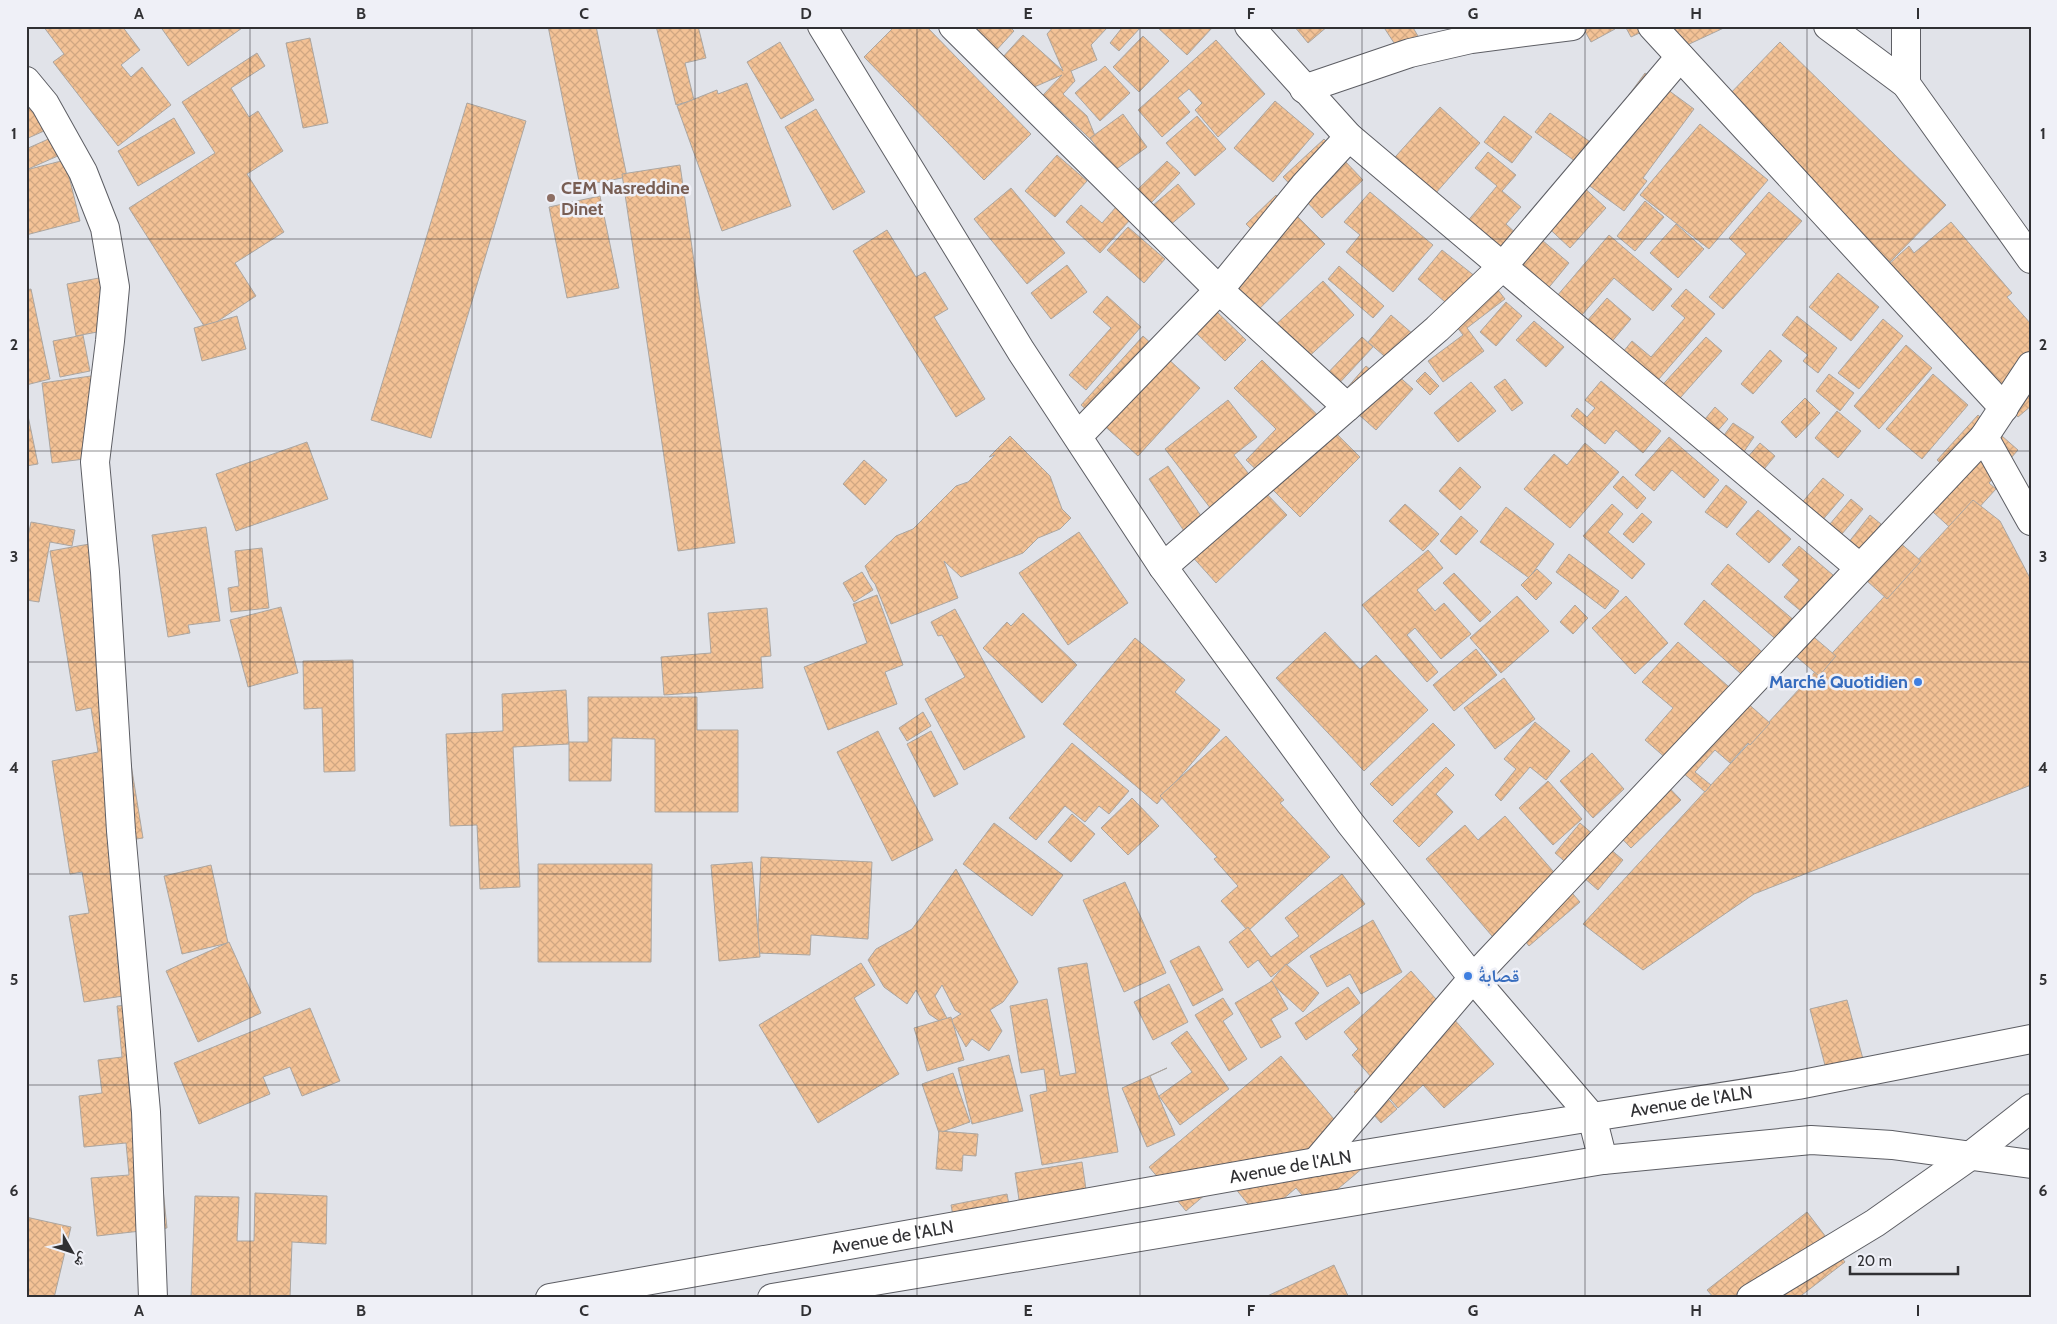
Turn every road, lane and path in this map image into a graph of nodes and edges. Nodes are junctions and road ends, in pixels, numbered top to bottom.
1 (822, 26) edge
2 (953, 26) edge
3 (1249, 26) edge
4 (1572, 26) edge
5 (1652, 26) edge
6 (1828, 26) edge
7 (1906, 26) edge
8 (1680, 57) junction
9 (26, 81) edge
10 (1906, 84) junction
11 (1304, 88) junction
12 (1349, 137) junction
13 (2031, 259) edge
14 (1502, 267) junction
15 (1219, 290) junction
16 (2031, 366) edge
17 (1347, 407) junction
18 (2004, 408) junction
19 (1078, 436) junction
20 (1984, 436) junction
21 (2031, 521) edge
22 (1163, 567) junction
23 (1860, 568) junction
24 (1472, 978) junction
25 (2031, 1038) edge
26 (2031, 1108) edge
27 (1592, 1116) junction
28 (1970, 1156) junction
29 (1603, 1160) junction
30 (1316, 1162) junction
31 (2031, 1164) edge
32 (1754, 1297) edge
33 (153, 1298) edge
34 (550, 1298) edge
35 (772, 1298) edge

1 - 19 street
2 - 15 street
3 - 11 street
4 - 11 street
5 - 8 street
6 - 10 street
7 - 10 street
8 - 14 street
8 - 18 street
9 - 33 street
10 - 13 street
11 - 12 street
12 - 14 street
12 - 15 street
14 - 17 street
14 - 23 street
15 - 17 street
15 - 19 street
16 - 18 street
17 - 22 street
18 - 20 street
19 - 22 street
20 - 21 street
20 - 23 street
22 - 24 street
23 - 24 street
24 - 27 street
24 - 30 street
25 - 27 street, Avenue de l'ALN
26 - 28 street
27 - 29 street
27 - 30 street, Avenue de l'ALN
28 - 29 street
28 - 31 street
28 - 32 street
29 - 35 street
30 - 34 street, Avenue de l'ALN

